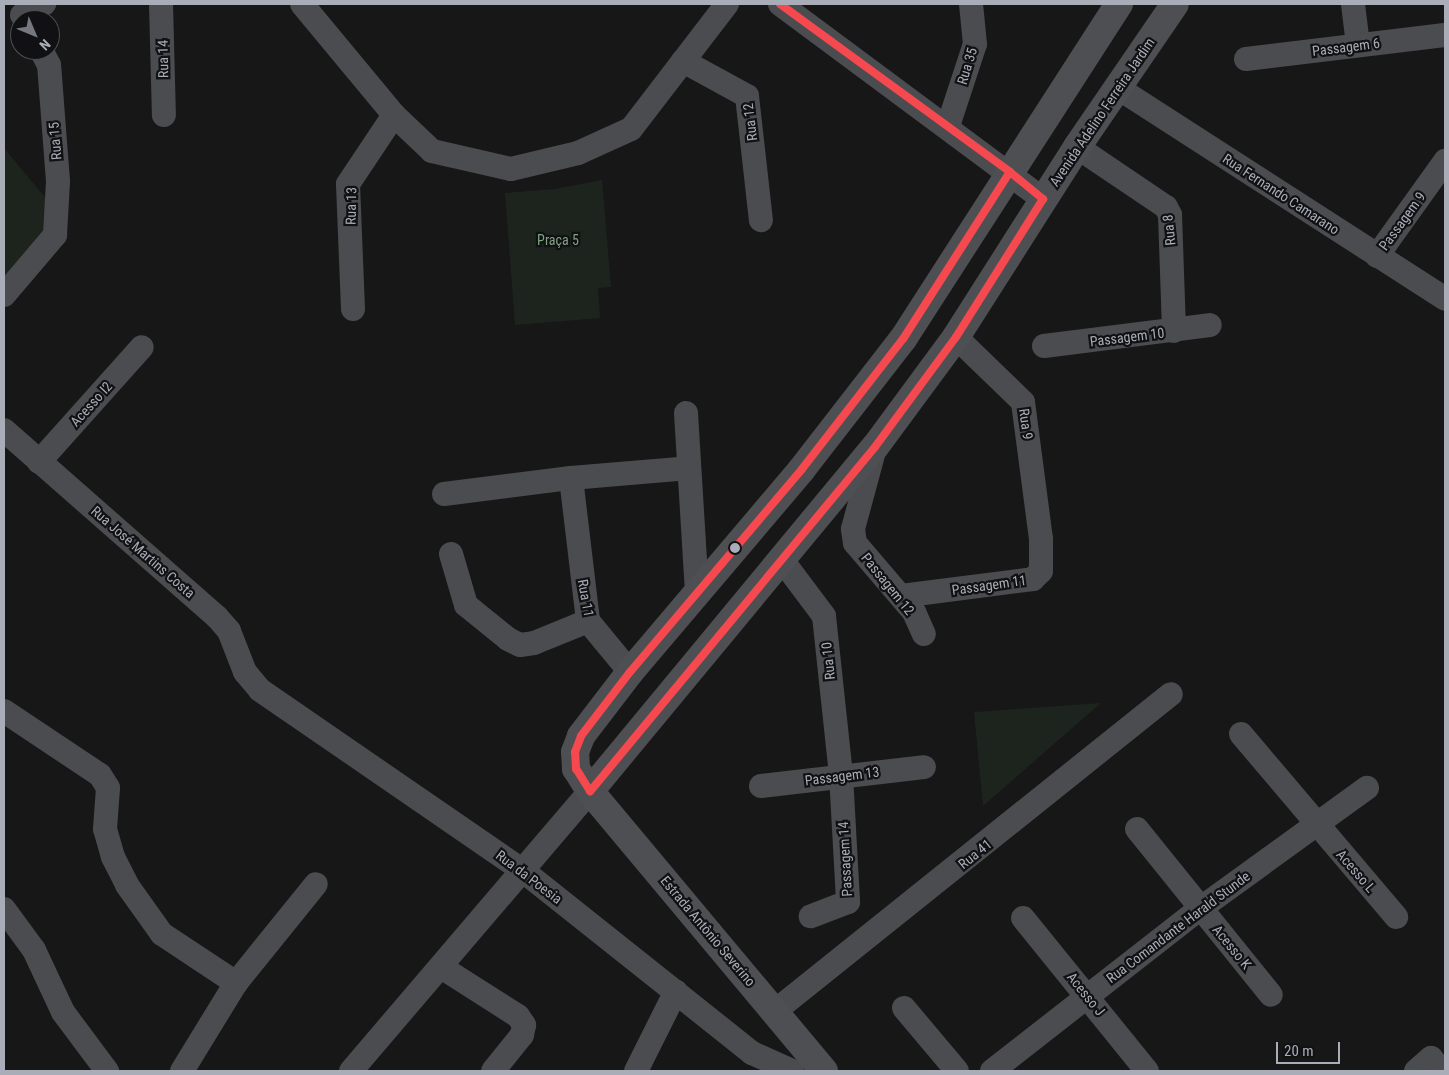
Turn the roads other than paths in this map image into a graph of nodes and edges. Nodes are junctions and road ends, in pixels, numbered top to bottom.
1 (44, 4) edge
2 (161, 4) edge
3 (302, 4) edge
4 (727, 4) edge
5 (780, 4) edge
6 (971, 4) edge
7 (1120, 4) edge
8 (1175, 4) edge
9 (1353, 4) edge
10 (29, 10) edge
11 (1445, 35) edge
12 (1358, 45) junction
13 (1246, 59) dead end
14 (46, 60) edge
15 (683, 61) junction
16 (1118, 88) junction
17 (164, 115) dead end
18 (394, 115) junction
19 (948, 126) junction
20 (1077, 147) junction
21 (1445, 161) edge
22 (1010, 172) junction
23 (1043, 199) junction
24 (761, 220) dead end
25 (1377, 256) junction
26 (4, 295) edge
27 (1445, 300) edge
28 (353, 309) dead end
29 (1210, 325) dead end
30 (1174, 331) junction
31 (956, 337) junction
32 (1044, 346) dead end
33 (142, 347) dead end
34 (686, 413) dead end
35 (4, 430) edge
36 (875, 446) junction
37 (40, 462) junction
38 (689, 468) junction
39 (571, 478) junction
40 (444, 494) dead end
41 (1042, 539) joint
42 (451, 554) dead end
43 (782, 560) junction
44 (697, 592) junction
45 (901, 596) junction
46 (588, 621) junction
47 (924, 634) dead end
48 (630, 672) junction
49 (260, 690) joint
50 (1171, 694) dead end
51 (4, 711) edge
52 (1241, 734) dead end
53 (924, 767) dead end
54 (841, 775) junction
55 (761, 786) dead end
56 (1367, 788) dead end
57 (590, 791) junction
58 (1315, 825) junction
59 (1137, 829) dead end
60 (522, 870) junction
61 (316, 884) dead end
62 (1201, 908) junction
63 (4, 909) edge
64 (811, 916) dead end
65 (1396, 917) dead end
66 (1023, 918) dead end
67 (441, 967) junction
68 (236, 983) junction
69 (676, 992) junction
70 (1271, 995) dead end
71 (1088, 996) junction
72 (904, 1008) dead end
73 (775, 1011) junction
74 (107, 1071) edge
75 (182, 1071) edge
76 (351, 1071) edge
77 (493, 1071) edge
78 (636, 1071) edge
79 (792, 1071) edge
80 (824, 1071) edge
81 (957, 1071) edge
82 (992, 1071) edge
83 (1147, 1071) edge

1 - 10 street
2 - 17 street, Rua 14
3 - 18 street
4 - 15 street
5 - 19 street
6 - 19 street, Rua 35
7 - 22 main road
8 - 16 main road, Avenida Adelino Ferreira Jardim
9 - 12 street
11 - 12 street, Passagem 6
12 - 13 street, Passagem 6
14 - 26 street, Rua 15
15 - 18 street
15 - 24 street, Rua 12
16 - 20 main road, Avenida Adelino Ferreira Jardim
16 - 25 street, Rua Fernando Camarano
18 - 28 street, Rua 13
19 - 22 street
20 - 23 main road, Avenida Adelino Ferreira Jardim
20 - 30 street, Rua 8
21 - 25 street, Passagem 9
22 - 23 street
22 - 44 main road
23 - 31 main road, Avenida Adelino Ferreira Jardim
25 - 27 street, Rua Fernando Camarano
29 - 30 street, Passagem 10
30 - 32 street, Passagem 10
31 - 36 main road, Avenida Adelino Ferreira Jardim
31 - 41 street, Rua 9
33 - 37 street, Acesso I2
34 - 38 street
35 - 37 street, Rua José Martins Costa
36 - 43 main road, Avenida Adelino Ferreira Jardim
36 - 45 street, Passagem 12
37 - 49 street, Rua José Martins Costa
38 - 39 street
38 - 44 street
39 - 40 street
39 - 46 street, Rua 11
41 - 45 street, Passagem 11
42 - 46 street
43 - 54 street, Rua 10
43 - 57 main road, Avenida Adelino Ferreira Jardim
44 - 48 main road
45 - 47 street, Passagem 12
46 - 48 street, Rua 11
48 - 57 main road
49 - 60 street, Rua da Poesia
50 - 73 street, Rua 41
51 - 68 street
52 - 58 street, Acesso L
53 - 54 street, Passagem 13
54 - 55 street, Passagem 13
54 - 64 street, Passagem 14
56 - 58 street, Rua Comandante Harald Stunde
57 - 60 street, Avenida Adelino Ferreira Jardim
57 - 73 main road, Estrada Antônio Severino
58 - 62 street, Rua Comandante Harald Stunde
58 - 65 street, Acesso L
59 - 62 street, Acesso K
60 - 67 street, Avenida Adelino Ferreira Jardim
60 - 69 street, Rua da Poesia
61 - 68 street
62 - 70 street, Acesso K
62 - 71 street, Rua Comandante Harald Stunde
63 - 74 street
66 - 71 street, Acesso J
67 - 76 street, Avenida Adelino Ferreira Jardim
67 - 77 street
68 - 75 street
69 - 78 street
69 - 79 street, Rua da Poesia
71 - 82 street, Rua Comandante Harald Stunde
71 - 83 street, Acesso J
72 - 81 street
73 - 80 main road, Estrada Antônio Severino

